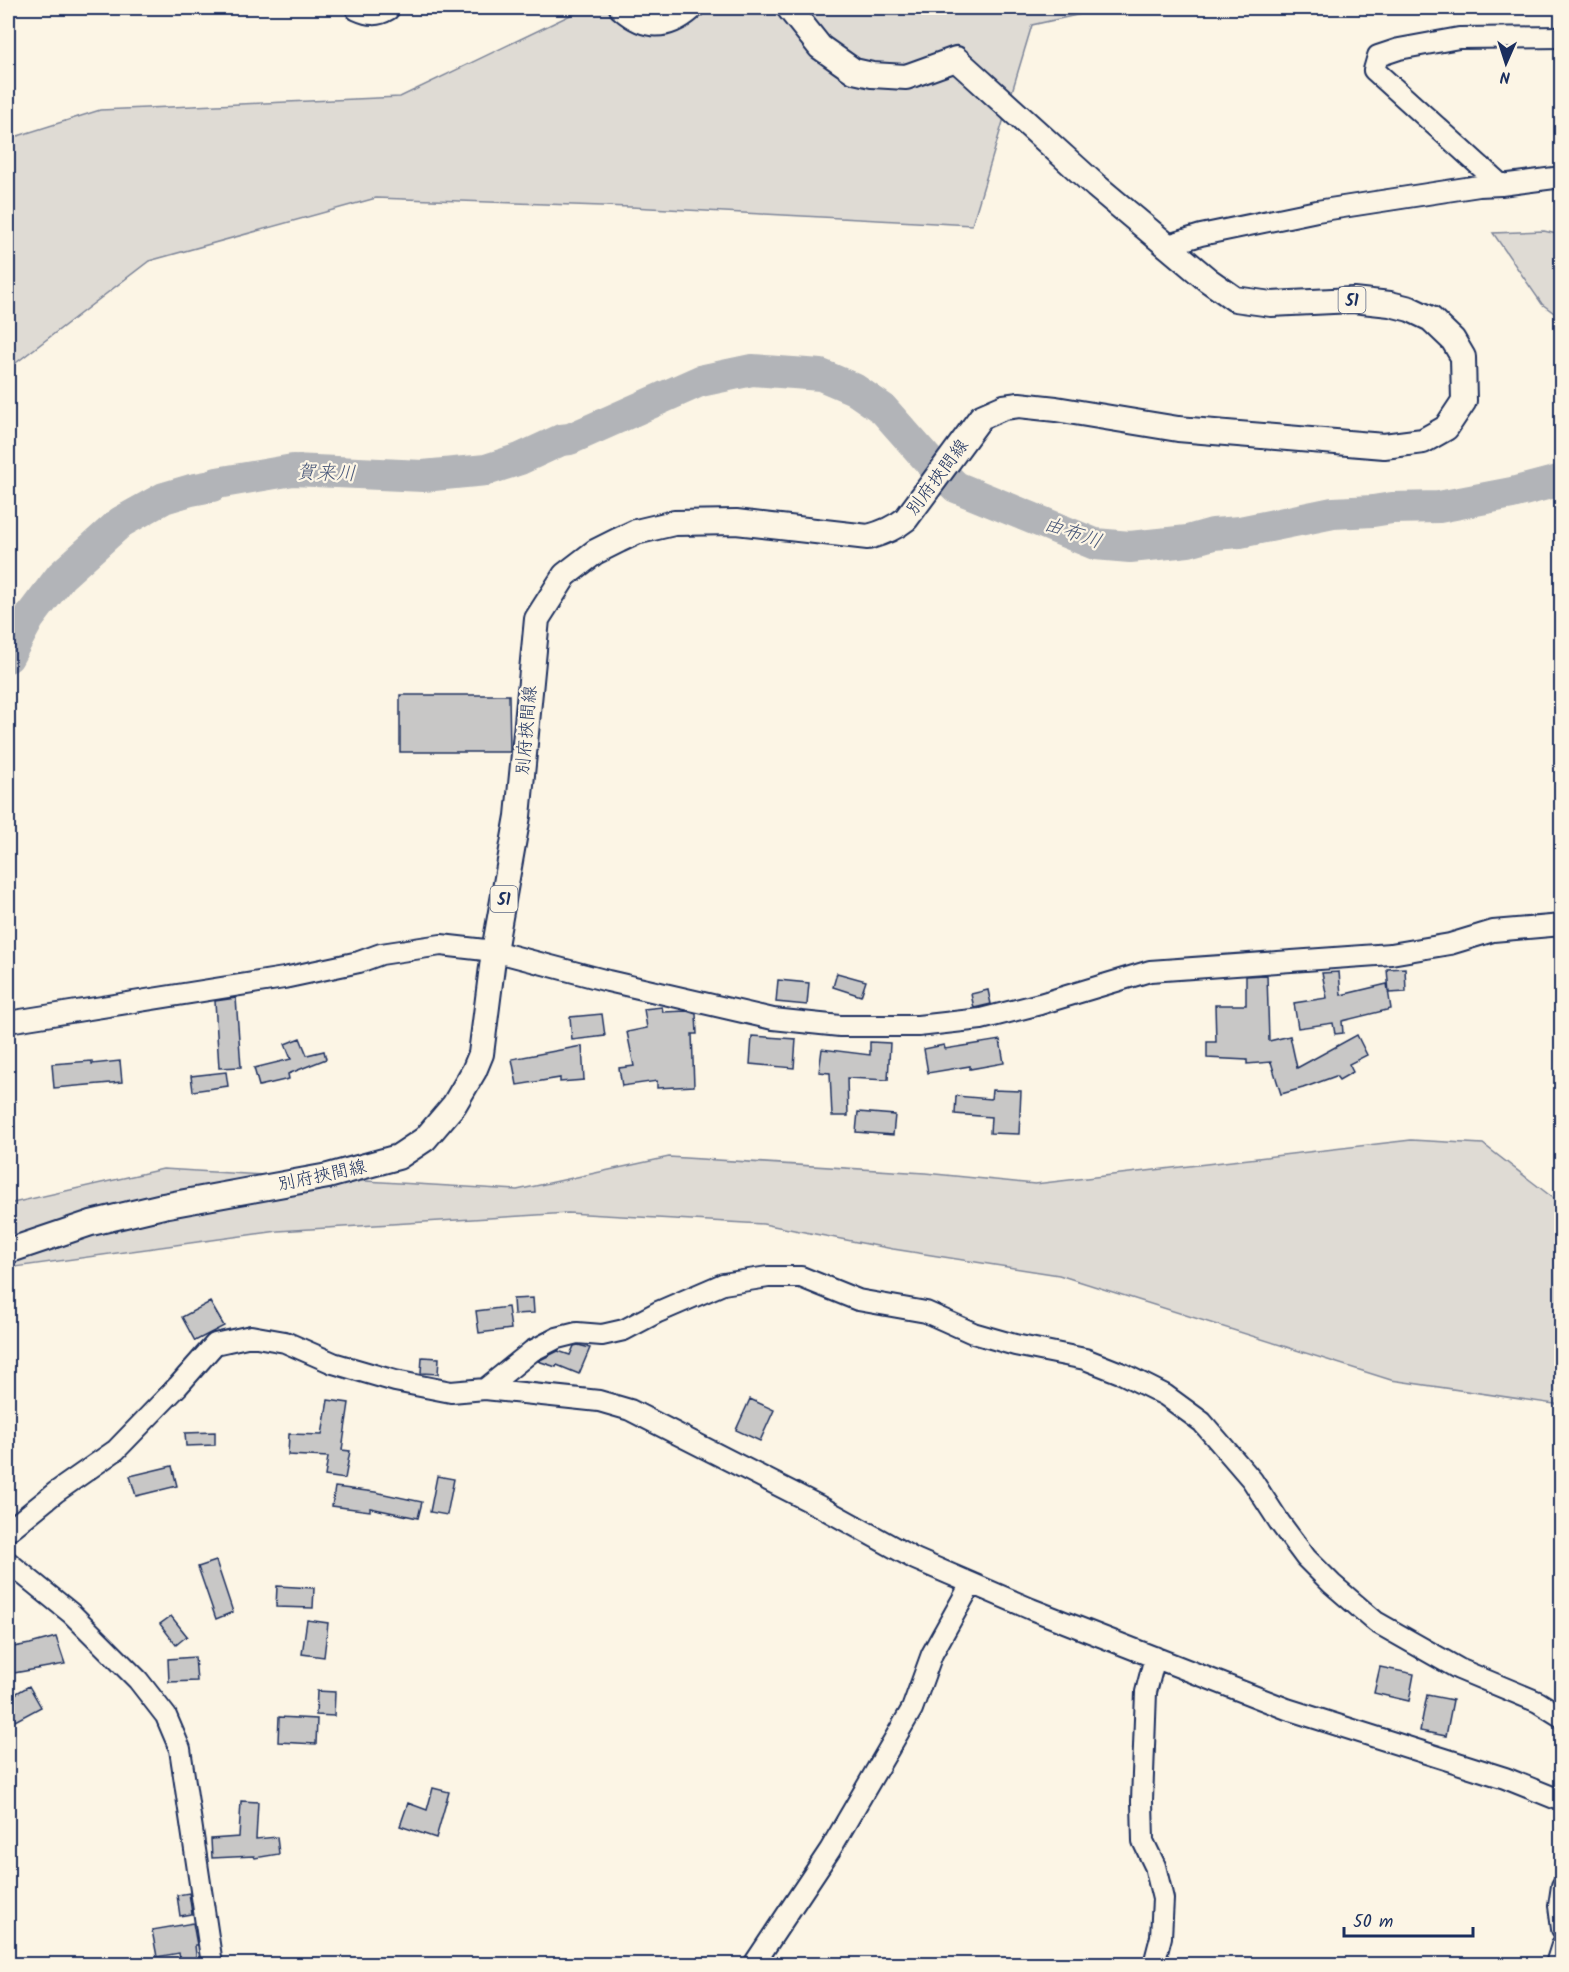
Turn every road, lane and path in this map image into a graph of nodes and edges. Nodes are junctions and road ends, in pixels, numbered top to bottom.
1 (358, 8) edge
2 (387, 8) edge
3 (622, 8) edge
4 (691, 8) edge
5 (789, 8) edge
6 (1562, 37) edge
7 (1562, 177) edge
8 (1501, 185) junction
9 (1168, 245) junction
10 (1562, 925) edge
11 (495, 951) junction
12 (8, 1022) edge
13 (8, 1251) edge
14 (485, 1389) junction
15 (8, 1531) edge
16 (8, 1562) edge
17 (971, 1584) junction
18 (1155, 1657) junction
19 (1562, 1717) edge
20 (1562, 1801) edge
21 (1562, 1886) edge
22 (1562, 1929) edge
23 (1562, 1945) edge
24 (212, 1965) edge
25 (754, 1965) edge
26 (1154, 1965) edge
27 (1556, 1965) edge

1 - 2 main road
3 - 4 main road
5 - 9 main road, 別府挾間線 / 51
6 - 8 street
7 - 8 street
8 - 9 street
9 - 11 main road, 別府挾間線 / 51
10 - 11 street
11 - 12 street
11 - 13 main road, 別府挾間線 / 51
14 - 15 street
14 - 17 street
14 - 19 street
16 - 24 street
17 - 18 street
17 - 25 street
18 - 20 street
18 - 26 street
21 - 22 street
23 - 27 street

